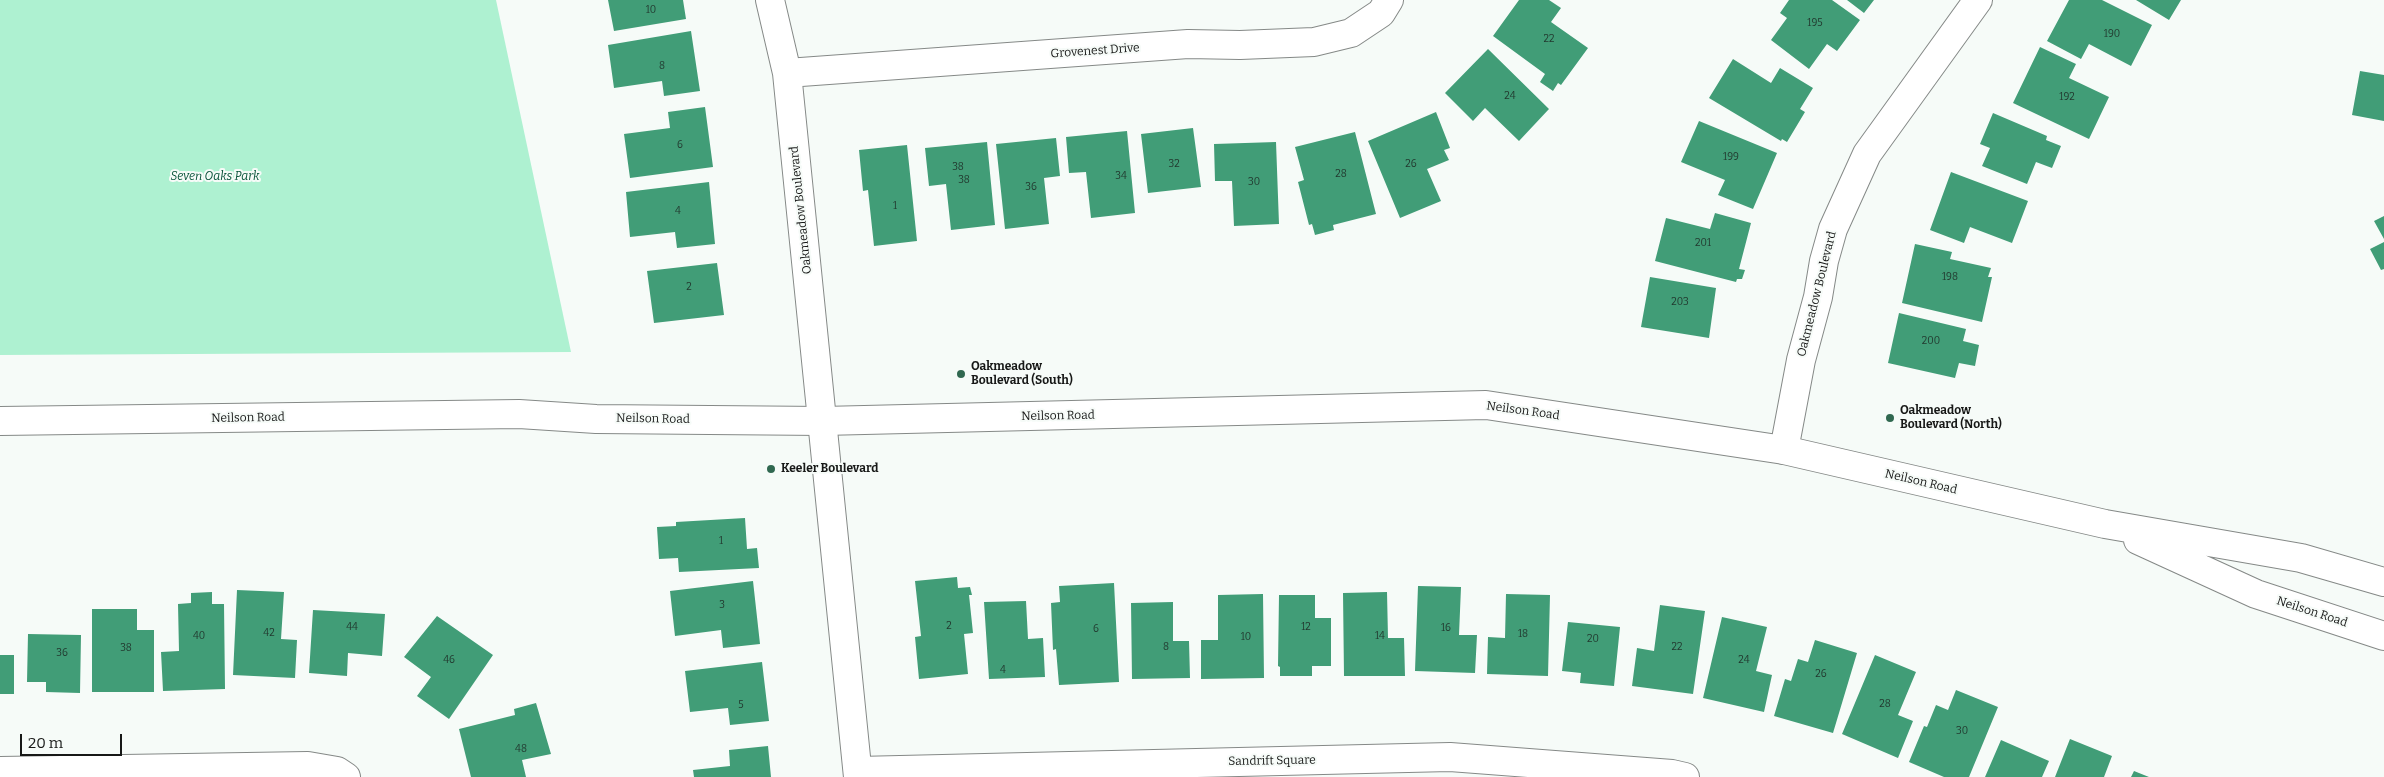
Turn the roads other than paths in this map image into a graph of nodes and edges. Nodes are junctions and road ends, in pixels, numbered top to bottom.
1 (770, 0) edge
2 (1389, 0) edge
3 (1978, 0) edge
4 (787, 73) junction
5 (0, 421) edge
6 (823, 422) junction
7 (1784, 450) junction
8 (2105, 524) junction
9 (2384, 582) edge
10 (2384, 636) edge
11 (0, 771) edge
12 (858, 774) edge
13 (346, 777) edge
14 (1685, 777) edge

1 - 4 street, Oakmeadow Boulevard
2 - 4 street, Grovenest Drive
3 - 7 street, Oakmeadow Boulevard
4 - 6 street, Oakmeadow Boulevard
5 - 6 street, Neilson Road
6 - 7 street, Neilson Road
6 - 12 street
7 - 8 street, Neilson Road
8 - 9 street, Neilson Road
8 - 10 street, Neilson Road
11 - 13 street
12 - 14 street, Sandrift Square

